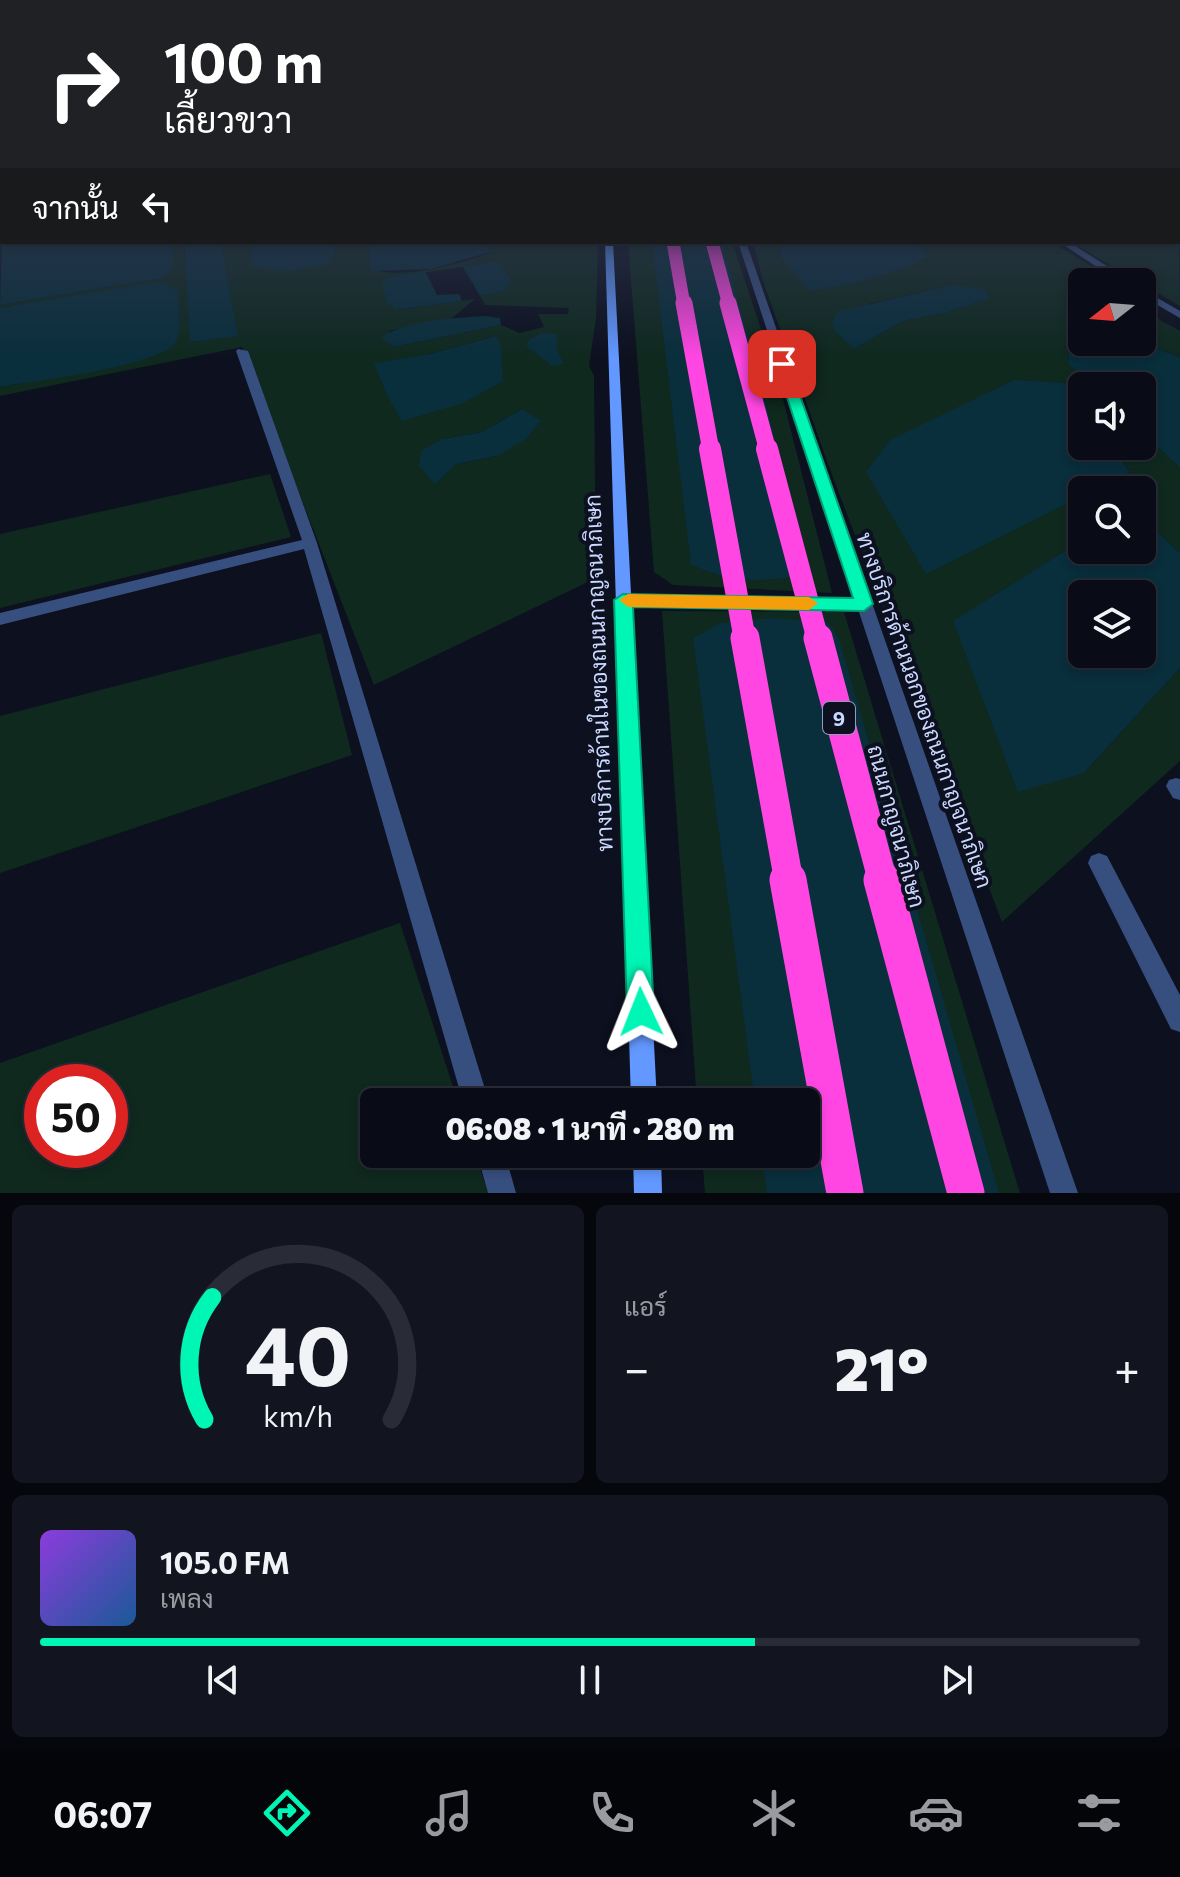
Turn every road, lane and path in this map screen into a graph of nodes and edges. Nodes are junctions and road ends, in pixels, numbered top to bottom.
1 (609, 246) edge
2 (674, 246) edge
3 (713, 246) edge
4 (743, 246) edge
5 (1069, 246) edge
6 (1105, 268) edge
7 (1156, 300) edge
8 (1180, 315) edge
9 (242, 351) dead end
10 (310, 543) junction
11 (623, 600) junction
12 (864, 604) junction
13 (0, 619) edge
14 (1099, 863) dead end
15 (1180, 1020) edge
16 (472, 1088) edge
17 (643, 1088) edge
18 (495, 1168) edge
19 (647, 1168) edge
20 (502, 1193) edge
21 (648, 1193) edge
22 (845, 1193) edge
23 (966, 1193) edge
24 (1064, 1193) edge

1 - 11 main road, ทางบริการด้านในของถนนกาญจนาภิเษก
2 - 22 highway, bridge
3 - 23 highway, ถนนกาญจนาภิเษก / 9, bridge
4 - 12 street, ทางบริการด้านนอกของถนนกาญจนาภิเษก
5 - 6 street
7 - 8 street
9 - 10 street
10 - 13 street
10 - 16 street
11 - 12 street
11 - 17 main road, ทางบริการด้านในของถนนกาญจนาภิเษก
12 - 24 street, ทางบริการด้านนอกของถนนกาญจนาภิเษก
14 - 15 street
18 - 20 street
19 - 21 main road

